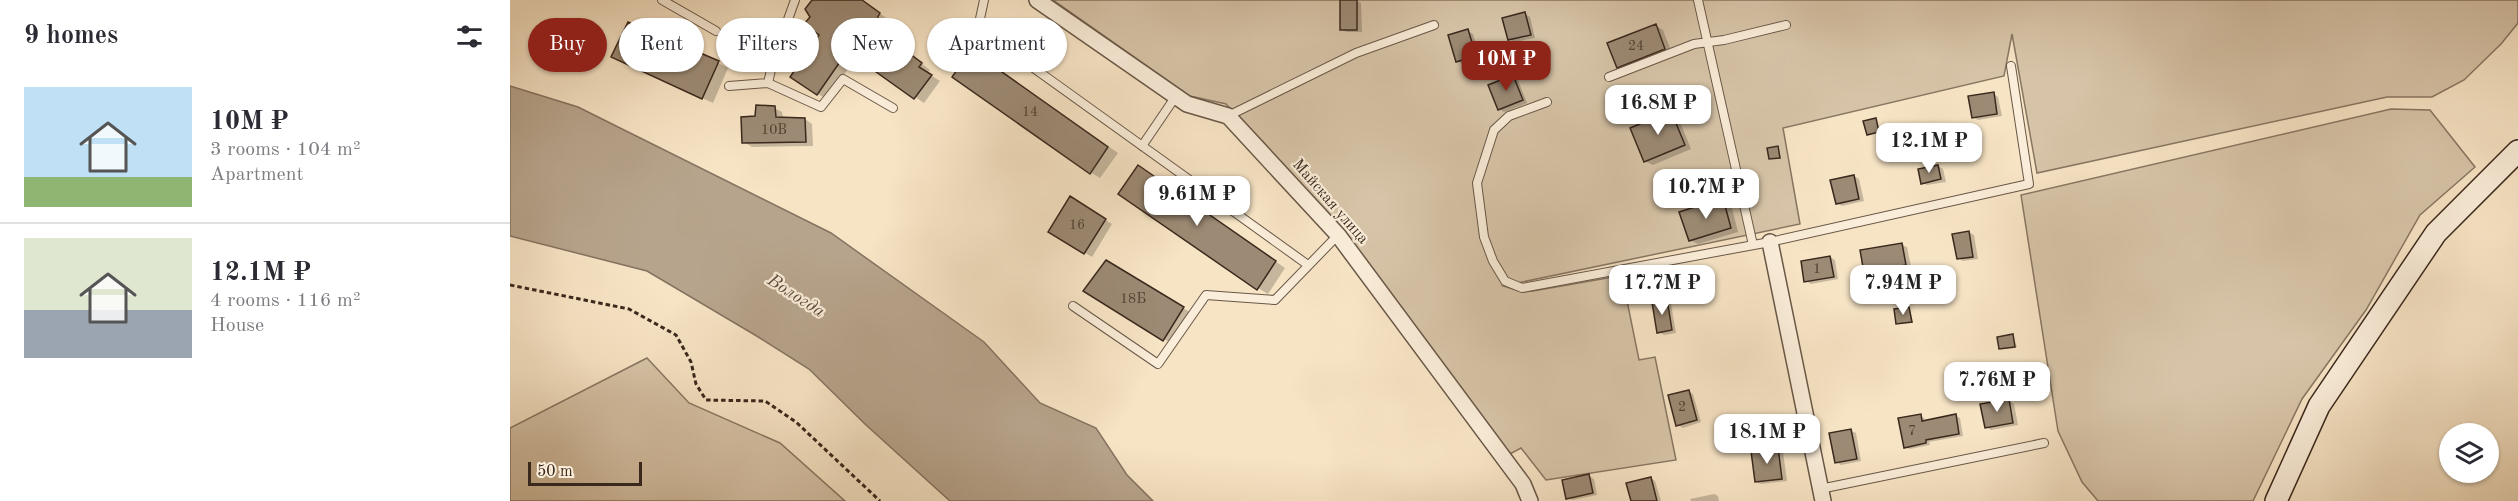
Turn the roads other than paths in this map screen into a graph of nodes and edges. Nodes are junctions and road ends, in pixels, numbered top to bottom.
1 (662, 0) edge
2 (795, 0) edge
3 (984, 0) edge
4 (1036, 0) edge
5 (1698, 0) edge
6 (1434, 25) dead end
7 (1786, 25) dead end
8 (716, 31) dead end
9 (1708, 41) junction
10 (2011, 66) dead end
11 (1610, 77) dead end
12 (768, 83) junction
13 (729, 86) dead end
14 (1176, 96) junction
15 (1547, 102) dead end
16 (893, 108) dead end
17 (1228, 116) junction
18 (1142, 146) junction
19 (2518, 151) edge
20 (1338, 235) junction
21 (1770, 242) junction
22 (1753, 244) junction
23 (1308, 265) junction
24 (1073, 306) dead end
25 (2044, 443) dead end
26 (1821, 495) edge
27 (1530, 501) edge
28 (2276, 501) edge

1 - 8 lane
2 - 12 lane
3 - 18 lane
4 - 14 street
5 - 9 lane
6 - 17 lane
7 - 9 lane
9 - 11 lane
9 - 22 lane
10 - 21 lane
12 - 13 lane
12 - 16 lane
14 - 17 street
14 - 18 lane
15 - 22 lane
17 - 20 street, Майская улица
18 - 23 lane
19 - 28 street
20 - 23 lane
20 - 27 street, Майская улица
21 - 22 lane
21 - 26 street
23 - 24 lane
25 - 26 lane

